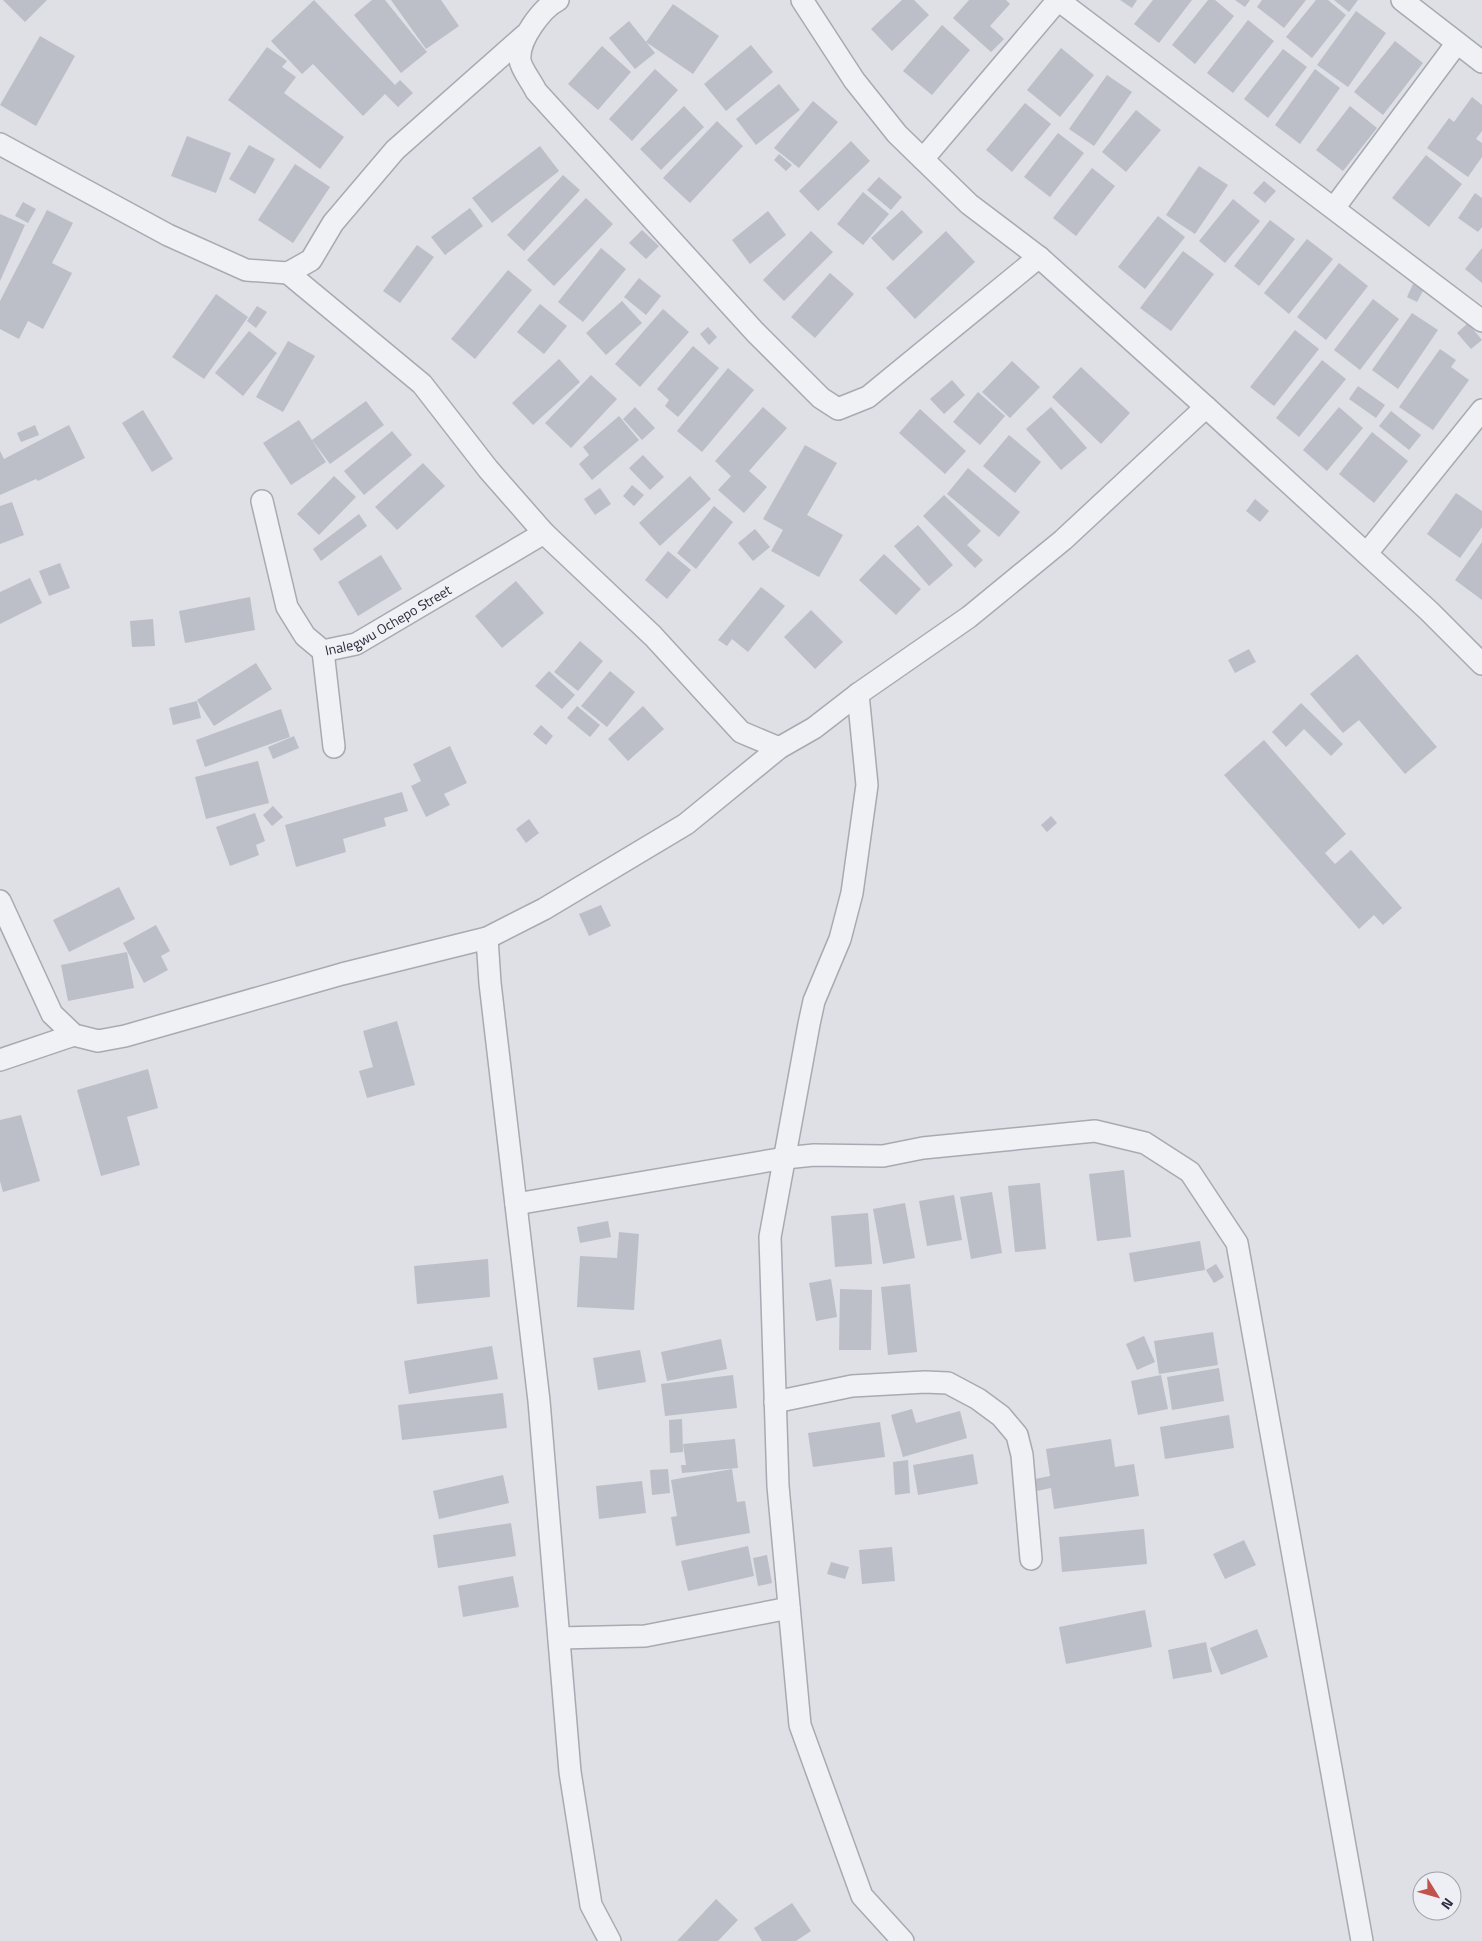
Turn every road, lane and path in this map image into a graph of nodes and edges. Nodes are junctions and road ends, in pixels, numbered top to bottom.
1 (558, 0) edge
2 (802, 0) edge
3 (1058, 0) edge
4 (1402, 0) edge
5 (525, 35) junction
6 (1457, 43) junction
7 (1482, 62) edge
8 (0, 144) edge
9 (923, 159) junction
10 (1334, 208) junction
11 (1039, 257) junction
12 (288, 274) junction
13 (1482, 321) edge
14 (1206, 407) junction
15 (1482, 410) edge
16 (262, 501) dead end
17 (544, 533) junction
18 (1367, 553) junction
19 (322, 652) junction
20 (1482, 664) edge
21 (858, 694) junction
22 (334, 747) dead end
23 (779, 748) junction
24 (0, 901) edge
25 (487, 938) junction
26 (74, 1036) junction
27 (0, 1060) edge
28 (785, 1158) junction
29 (516, 1204) junction
30 (774, 1402) junction
31 (1031, 1559) dead end
32 (789, 1608) junction
33 (559, 1638) junction
34 (610, 1941) edge
35 (903, 1941) edge
36 (1362, 1941) edge

1 - 5 street
2 - 9 street
3 - 9 street
3 - 10 street
4 - 6 street
5 - 11 street
5 - 12 street
6 - 7 street
6 - 10 street
8 - 12 street
9 - 11 street
10 - 13 street
11 - 14 street
12 - 17 street
14 - 18 street
14 - 21 street
15 - 18 street
16 - 19 street, Inalegwu Ochepo Street
17 - 19 street, Inalegwu Ochepo Street
17 - 23 street
18 - 20 street
19 - 22 street
21 - 23 street
21 - 28 street
23 - 25 street
24 - 26 street
25 - 26 street
25 - 29 street
26 - 27 street
28 - 29 street
28 - 30 street
28 - 36 street
29 - 33 street
30 - 31 street
30 - 32 street
32 - 33 street
32 - 35 street
33 - 34 street

